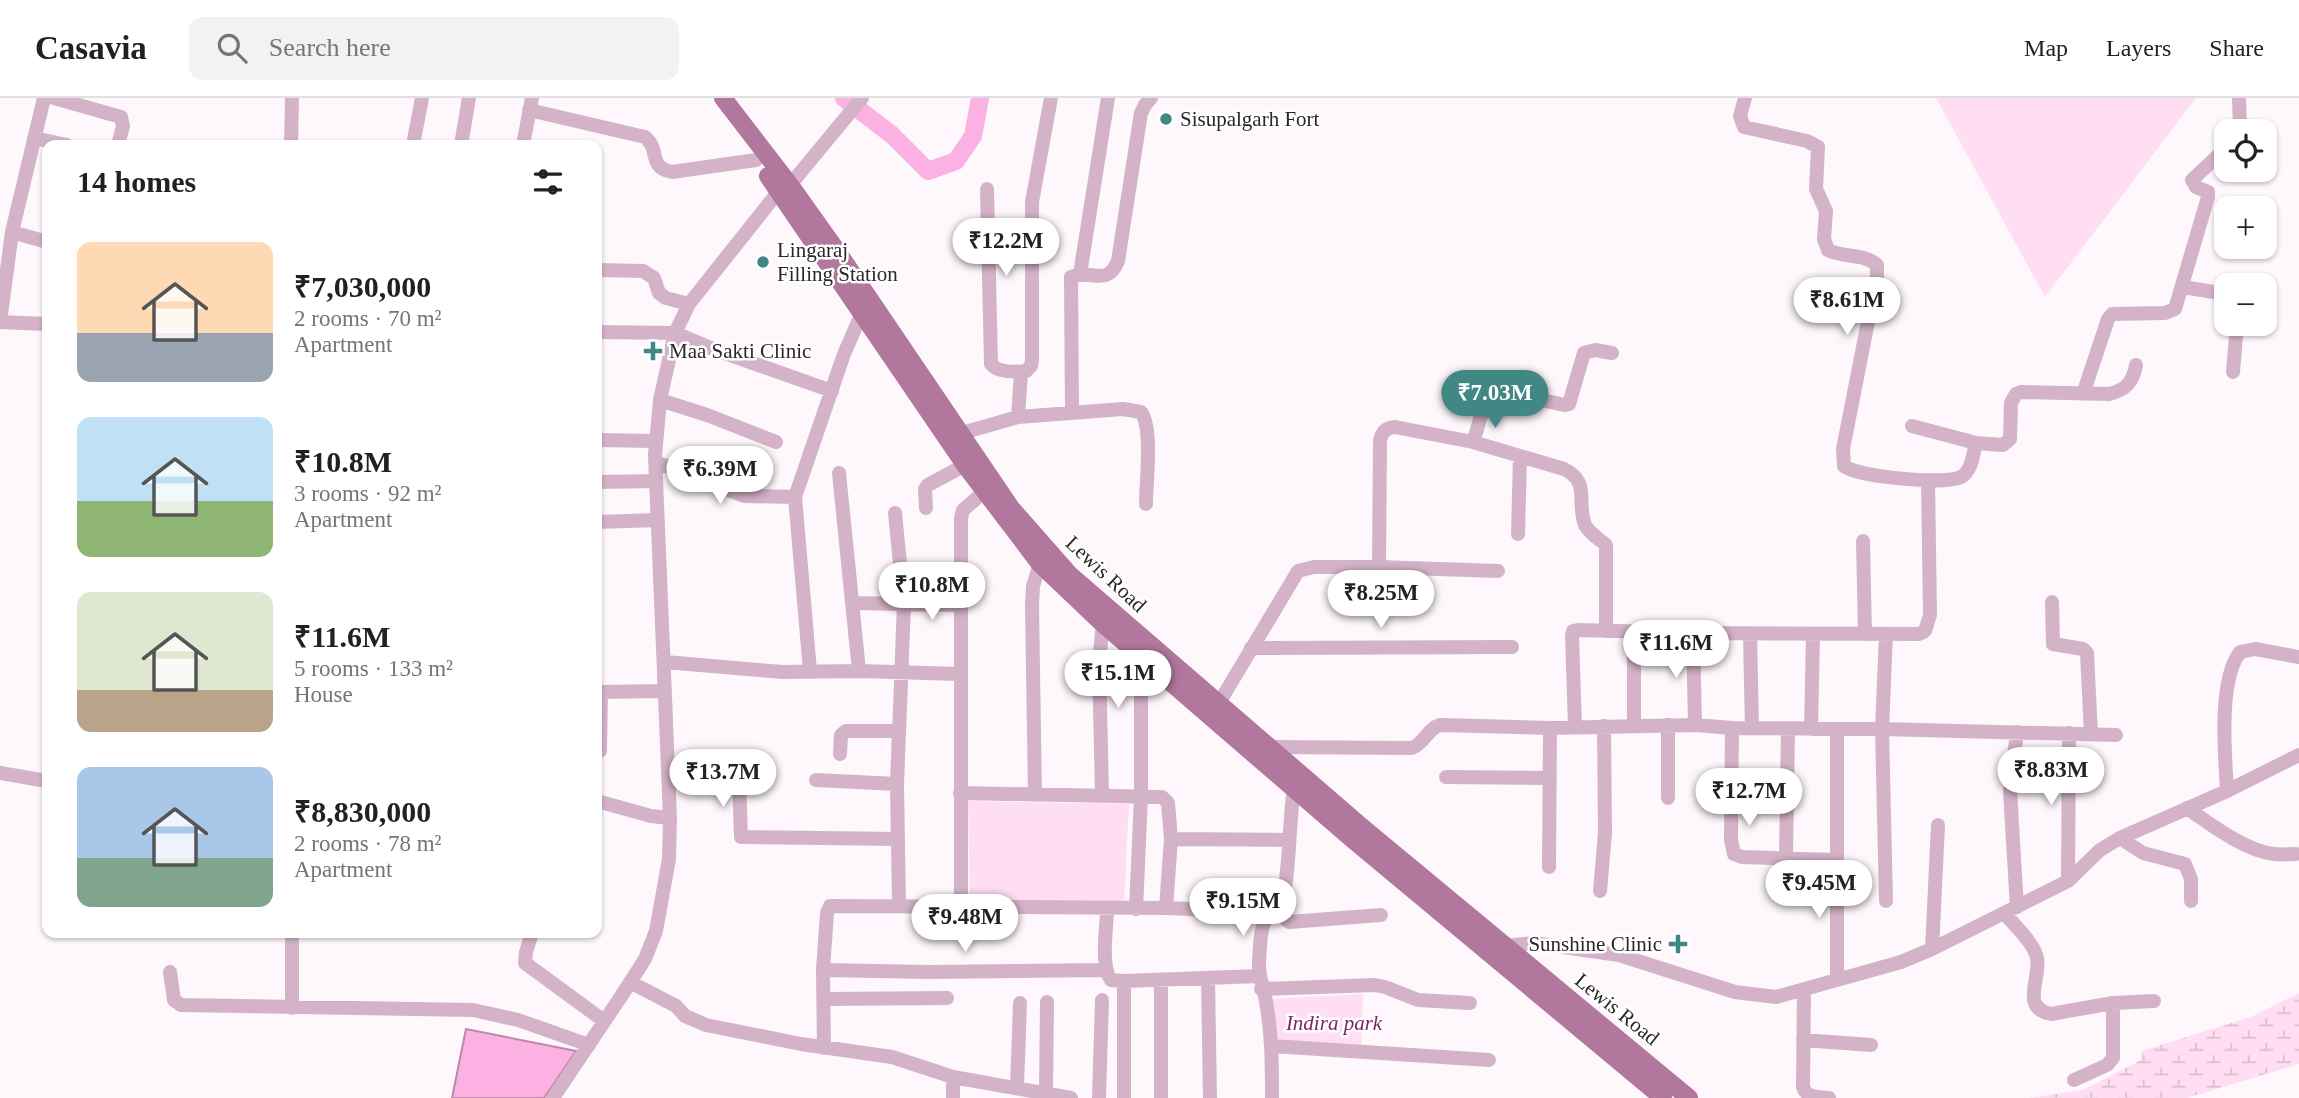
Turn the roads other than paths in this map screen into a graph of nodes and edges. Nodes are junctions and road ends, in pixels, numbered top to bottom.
1 (44, 98) edge
2 (54, 98) edge
3 (292, 98) edge
4 (422, 98) edge
5 (469, 98) edge
6 (710, 98) edge
7 (723, 98) edge
8 (862, 98) edge
9 (1051, 98) edge
10 (1108, 98) edge
11 (1151, 98) edge
12 (1745, 98) edge
13 (2239, 98) edge
14 (531, 104) edge
15 (2240, 119) edge
16 (34, 138) junction
17 (44, 140) edge
18 (119, 140) edge
19 (291, 140) edge
20 (414, 140) edge
21 (462, 140) edge
22 (524, 140) edge
23 (2214, 159) edge
24 (757, 160) junction
25 (784, 188) junction
26 (987, 189) dead end
27 (12, 232) junction
28 (42, 241) edge
29 (831, 255) junction
30 (602, 270) edge
31 (1080, 274) junction
32 (2183, 287) junction
33 (2214, 291) edge
34 (689, 304) junction
35 (862, 313) junction
36 (0, 322) edge
37 (42, 324) edge
38 (602, 332) edge
39 (675, 333) junction
40 (2236, 336) edge
41 (1612, 353) dead end
42 (2136, 365) dead end
43 (1021, 372) junction
44 (2233, 372) dead end
45 (832, 391) junction
46 (2083, 394) junction
47 (660, 400) junction
48 (1072, 412) junction
49 (1018, 417) junction
50 (1912, 426) dead end
51 (962, 433) junction
52 (602, 440) edge
53 (655, 442) junction
54 (776, 442) dead end
55 (1473, 442) junction
56 (1976, 443) junction
57 (1520, 456) junction
58 (656, 462) junction
59 (965, 464) junction
60 (839, 473) dead end
61 (656, 481) junction
62 (1928, 481) junction
63 (602, 482) edge
64 (985, 491) junction
65 (795, 497) junction
66 (1146, 504) dead end
67 (926, 508) dead end
68 (895, 513) dead end
69 (657, 520) junction
70 (602, 522) edge
71 (1518, 534) dead end
72 (1863, 541) dead end
73 (1040, 564) junction
74 (1379, 567) junction
75 (1497, 571) dead end
76 (2052, 602) dead end
77 (852, 603) junction
78 (904, 604) junction
79 (961, 605) junction
80 (1103, 624) junction
81 (1606, 631) junction
82 (1634, 632) junction
83 (1693, 634) junction
84 (1749, 634) junction
85 (1813, 634) junction
86 (1865, 634) junction
87 (1886, 634) junction
88 (1512, 647) dead end
89 (1251, 649) junction
90 (2299, 657) edge
91 (1146, 661) junction
92 (664, 662) junction
93 (810, 671) junction
94 (859, 671) junction
95 (900, 672) junction
96 (959, 674) junction
97 (665, 691) junction
98 (602, 692) edge
99 (1219, 703) junction
100 (1634, 725) junction
101 (1668, 725) junction
102 (1695, 725) junction
103 (1604, 726) junction
104 (1574, 727) junction
105 (1550, 728) junction
106 (1732, 728) junction
107 (1752, 728) junction
108 (1788, 729) junction
109 (1811, 729) junction
110 (1837, 729) junction
111 (1882, 729) junction
112 (899, 732) junction
113 (2017, 732) junction
114 (2069, 733) junction
115 (2091, 734) junction
116 (2116, 735) dead end
117 (1268, 747) junction
118 (840, 754) dead end
119 (2299, 755) edge
120 (0, 774) edge
121 (1446, 777) dead end
122 (1549, 778) junction
123 (739, 779) dead end
124 (42, 780) edge
125 (816, 780) dead end
126 (897, 784) junction
127 (1294, 788) junction
128 (2227, 791) junction
129 (960, 793) junction
130 (1035, 794) junction
131 (1102, 795) junction
132 (1141, 796) junction
133 (1668, 798) dead end
134 (602, 802) edge
135 (2187, 808) junction
136 (670, 818) junction
137 (1938, 825) dead end
138 (1357, 833) junction
139 (2120, 838) junction
140 (898, 839) junction
141 (1171, 839) junction
142 (1288, 840) junction
143 (2296, 854) dead end
144 (1786, 857) junction
145 (1836, 860) junction
146 (1549, 867) dead end
147 (2068, 881) junction
148 (1600, 891) dead end
149 (1886, 901) dead end
150 (2190, 901) dead end
151 (899, 905) junction
152 (961, 906) junction
153 (1166, 908) junction
154 (1107, 909) junction
155 (1136, 909) junction
156 (1274, 909) junction
157 (2011, 911) junction
158 (1381, 915) dead end
159 (292, 938) edge
160 (530, 938) edge
161 (1505, 946) junction
162 (1932, 949) junction
163 (823, 970) junction
164 (1106, 970) junction
165 (170, 972) dead end
166 (1208, 978) junction
167 (1837, 979) junction
168 (1161, 980) junction
169 (1124, 981) junction
170 (630, 982) junction
171 (1260, 983) junction
172 (1804, 989) junction
173 (1549, 993) junction
174 (947, 998) dead end
175 (824, 999) junction
176 (1102, 1000) dead end
177 (2154, 1001) dead end
178 (1047, 1002) dead end
179 (1020, 1003) dead end
180 (1470, 1003) dead end
181 (2113, 1003) junction
182 (292, 1008) junction
183 (604, 1021) junction
184 (1803, 1040) junction
185 (589, 1045) junction
186 (1871, 1045) dead end
187 (1272, 1046) junction
188 (824, 1048) junction
189 (1489, 1060) dead end
190 (953, 1077) junction
191 (2074, 1080) dead end
192 (1017, 1088) junction
193 (1046, 1092) junction
194 (1677, 1095) edge
195 (553, 1098) edge
196 (954, 1098) edge
197 (1070, 1098) edge
198 (1098, 1098) edge
199 (1124, 1098) edge
200 (1161, 1098) edge
201 (1210, 1098) edge
202 (1272, 1098) edge
203 (1829, 1098) edge

1 - 16 street
2 - 18 street
3 - 19 street
4 - 20 street
5 - 21 street
6 - 24 main road, Lewis Road
7 - 25 main road, Lewis Road
8 - 25 street
9 - 43 street
10 - 31 street
11 - 31 street
12 - 62 street
13 - 15 street
14 - 22 street
14 - 24 street
16 - 17 street
16 - 27 street
23 - 32 street
24 - 25 main road, Lewis Road
25 - 29 main road, Lewis Road
25 - 34 street
26 - 43 street
27 - 28 street
27 - 36 street
29 - 35 main road, Lewis Road
29 - 51 main road, Lewis Road
30 - 34 street
31 - 48 street
32 - 33 street
32 - 46 street
34 - 39 street
35 - 45 street
35 - 59 main road, Lewis Road
36 - 37 street
38 - 39 street
39 - 45 street
39 - 47 street
40 - 44 street
41 - 55 street
42 - 46 street
43 - 49 street
45 - 65 street
46 - 56 street
47 - 53 street
47 - 54 street
48 - 49 street
48 - 66 street
49 - 51 street
50 - 56 street
51 - 99 main road, Lewis Road
52 - 53 street
53 - 58 street
55 - 57 street
55 - 74 street
56 - 62 street
57 - 71 street
57 - 81 street
58 - 61 street
58 - 65 street
59 - 64 main road, Lewis Road
59 - 67 street
60 - 77 street
61 - 63 street
61 - 69 street
62 - 87 street
64 - 73 main road, Lewis Road
64 - 79 street
65 - 93 street
68 - 78 street
69 - 70 street
69 - 92 street
72 - 86 street
73 - 80 main road, Lewis Road
73 - 130 street
74 - 75 street
74 - 89 street
76 - 115 street
77 - 78 street
77 - 94 street
78 - 79 street
78 - 95 street
79 - 96 street
80 - 91 main road, Lewis Road
80 - 131 street
81 - 82 street
81 - 104 street
82 - 83 street
82 - 100 street
83 - 84 street
83 - 102 street
84 - 85 street
84 - 107 street
85 - 86 street
85 - 109 street
86 - 87 street
87 - 111 street
88 - 89 street
89 - 99 street
90 - 128 street
91 - 127 main road, Lewis Road
91 - 132 street
92 - 93 street
92 - 97 street
93 - 94 street
94 - 95 street
95 - 96 street
95 - 112 street
96 - 129 street
97 - 98 street
97 - 136 street
99 - 117 main road, Lewis Road
100 - 101 street
100 - 103 street
101 - 102 street
101 - 133 street
102 - 106 street
103 - 104 street
103 - 148 street
104 - 105 street
105 - 117 street
105 - 122 street
106 - 107 street
106 - 144 street
107 - 108 street
108 - 109 street
108 - 144 street
109 - 110 street
110 - 111 street
110 - 145 street
111 - 113 street
111 - 149 street
112 - 118 street
112 - 126 street
113 - 114 street
113 - 157 street
114 - 115 street
114 - 147 street
115 - 116 street
117 - 138 main road, Lewis Road
119 - 128 street
120 - 124 street
121 - 122 street
122 - 146 street
123 - 140 street
125 - 126 street
126 - 140 street
127 - 138 main road, Lewis Road
127 - 142 street
128 - 135 street
129 - 130 street
129 - 152 street
130 - 131 street
131 - 132 street
132 - 141 street
132 - 155 street
134 - 136 street
135 - 139 street
135 - 143 street
136 - 170 street
137 - 162 street
138 - 161 main road, Lewis Road
138 - 173 main road, Lewis Road
139 - 147 street
139 - 150 street
140 - 151 street
141 - 142 street
141 - 153 street
142 - 156 street
144 - 145 street
145 - 167 street
147 - 157 street
151 - 152 street
151 - 163 street
152 - 154 street
153 - 155 street
153 - 156 street
154 - 155 street
154 - 164 street
156 - 158 street
156 - 171 street
157 - 162 street
157 - 181 street
159 - 182 street
160 - 183 street
161 - 172 street
161 - 173 main road, Lewis Road
162 - 167 street
163 - 164 street
163 - 175 street
164 - 169 street
165 - 182 street
166 - 168 street
166 - 171 street
166 - 201 street
167 - 172 street
168 - 169 street
168 - 200 street
169 - 199 street
170 - 183 street
170 - 188 street
171 - 180 street
171 - 187 street
172 - 184 street
173 - 194 main road, Lewis Road
174 - 175 street
175 - 188 street
176 - 198 street
177 - 181 street
178 - 193 street
179 - 192 street
181 - 191 street
182 - 185 street
183 - 185 street
184 - 186 street
184 - 203 street
185 - 195 street
187 - 189 street
187 - 202 street
188 - 190 street
190 - 192 street
190 - 196 street
192 - 193 street
193 - 197 street

